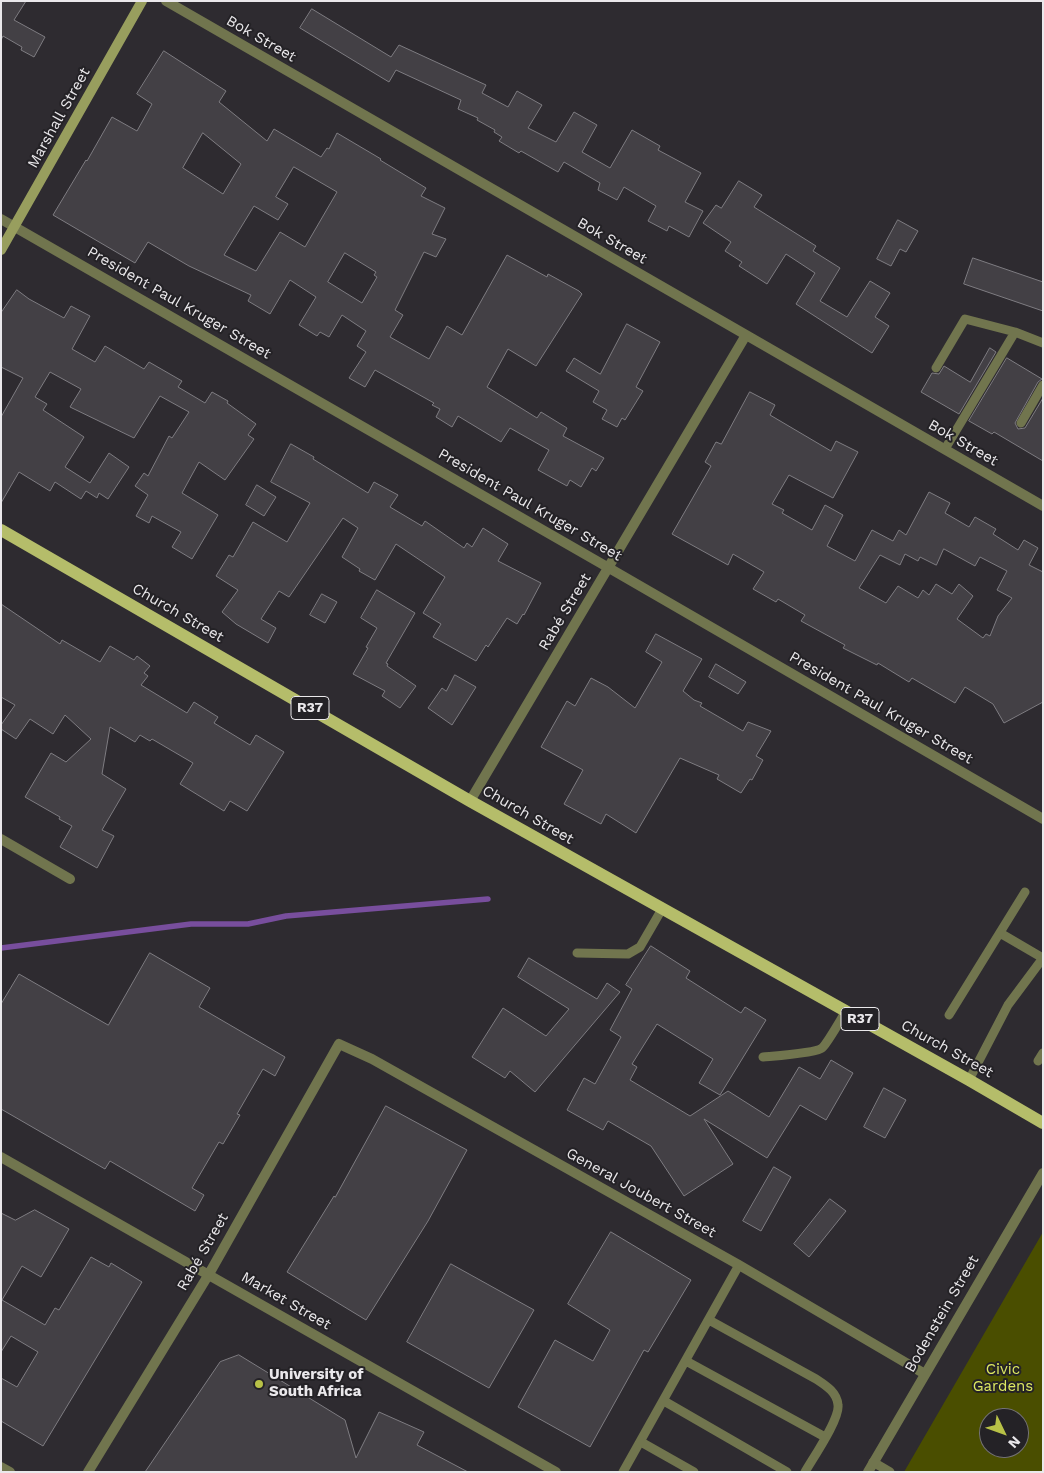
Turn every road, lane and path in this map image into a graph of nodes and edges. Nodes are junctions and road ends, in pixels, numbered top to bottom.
1 (142, 1) edge
2 (166, 1) edge
3 (1, 219) edge
4 (15, 227) junction
5 (1, 250) edge
6 (1015, 332) junction
7 (746, 335) junction
8 (1043, 343) edge
9 (936, 368) dead end
10 (1043, 385) edge
11 (1021, 423) dead end
12 (944, 449) junction
13 (1043, 506) edge
14 (1, 530) edge
15 (609, 568) junction
16 (470, 800) junction
17 (1043, 819) edge
18 (1, 839) edge
19 (70, 879) dead end
20 (1025, 892) dead end
21 (662, 909) junction
22 (1000, 933) junction
23 (577, 953) dead end
24 (1043, 958) edge
25 (846, 1011) junction
26 (950, 1015) dead end
27 (339, 1044) joint
28 (763, 1057) dead end
29 (968, 1080) junction
30 (1043, 1123) edge
31 (1, 1157) edge
32 (1043, 1173) edge
33 (739, 1265) junction
34 (209, 1274) junction
35 (708, 1320) junction
36 (686, 1361) junction
37 (924, 1374) junction
38 (664, 1401) junction
39 (826, 1437) junction
40 (641, 1442) junction
41 (873, 1462) junction
42 (1, 1467) edge
43 (10, 1472) edge
44 (88, 1472) edge
45 (556, 1472) edge
46 (623, 1472) edge
47 (694, 1472) edge
48 (787, 1472) edge
49 (805, 1472) edge
50 (868, 1472) edge
51 (890, 1472) edge

1 - 4 street, Marshall Street
2 - 7 street, Bok Street
3 - 4 street, President Paul Kruger Street
4 - 5 street, Marshall Street
4 - 15 street, President Paul Kruger Street
6 - 8 lane
6 - 9 lane
6 - 12 lane
7 - 12 street, Bok Street
7 - 15 street, Rabé Street
10 - 11 lane
12 - 13 street, Bok Street
14 - 16 main road, Church Street / R37
15 - 16 street, Rabé Street
15 - 17 street, President Paul Kruger Street
16 - 21 main road, Church Street / R37
18 - 19 street
20 - 22 lane
21 - 23 lane
21 - 25 main road, Church Street / R37
22 - 24 lane
22 - 26 lane
24 - 29 lane
25 - 28 lane
25 - 29 main road, Church Street / R37
27 - 33 street, General Joubert Street
27 - 34 street, Rabé Street
29 - 30 main road, Church Street / R37
31 - 34 street, Market Street
32 - 37 street, Bodenstein Street
33 - 35 lane
33 - 37 street, General Joubert Street
34 - 44 street, Rabé Street
34 - 45 street, Market Street
35 - 36 lane
35 - 39 lane
36 - 38 lane
36 - 39 lane
37 - 41 street, Bodenstein Street
38 - 40 lane
38 - 48 lane
39 - 49 lane
40 - 46 lane
40 - 47 lane
41 - 50 street, Bodenstein Street
41 - 51 lane
42 - 43 street

